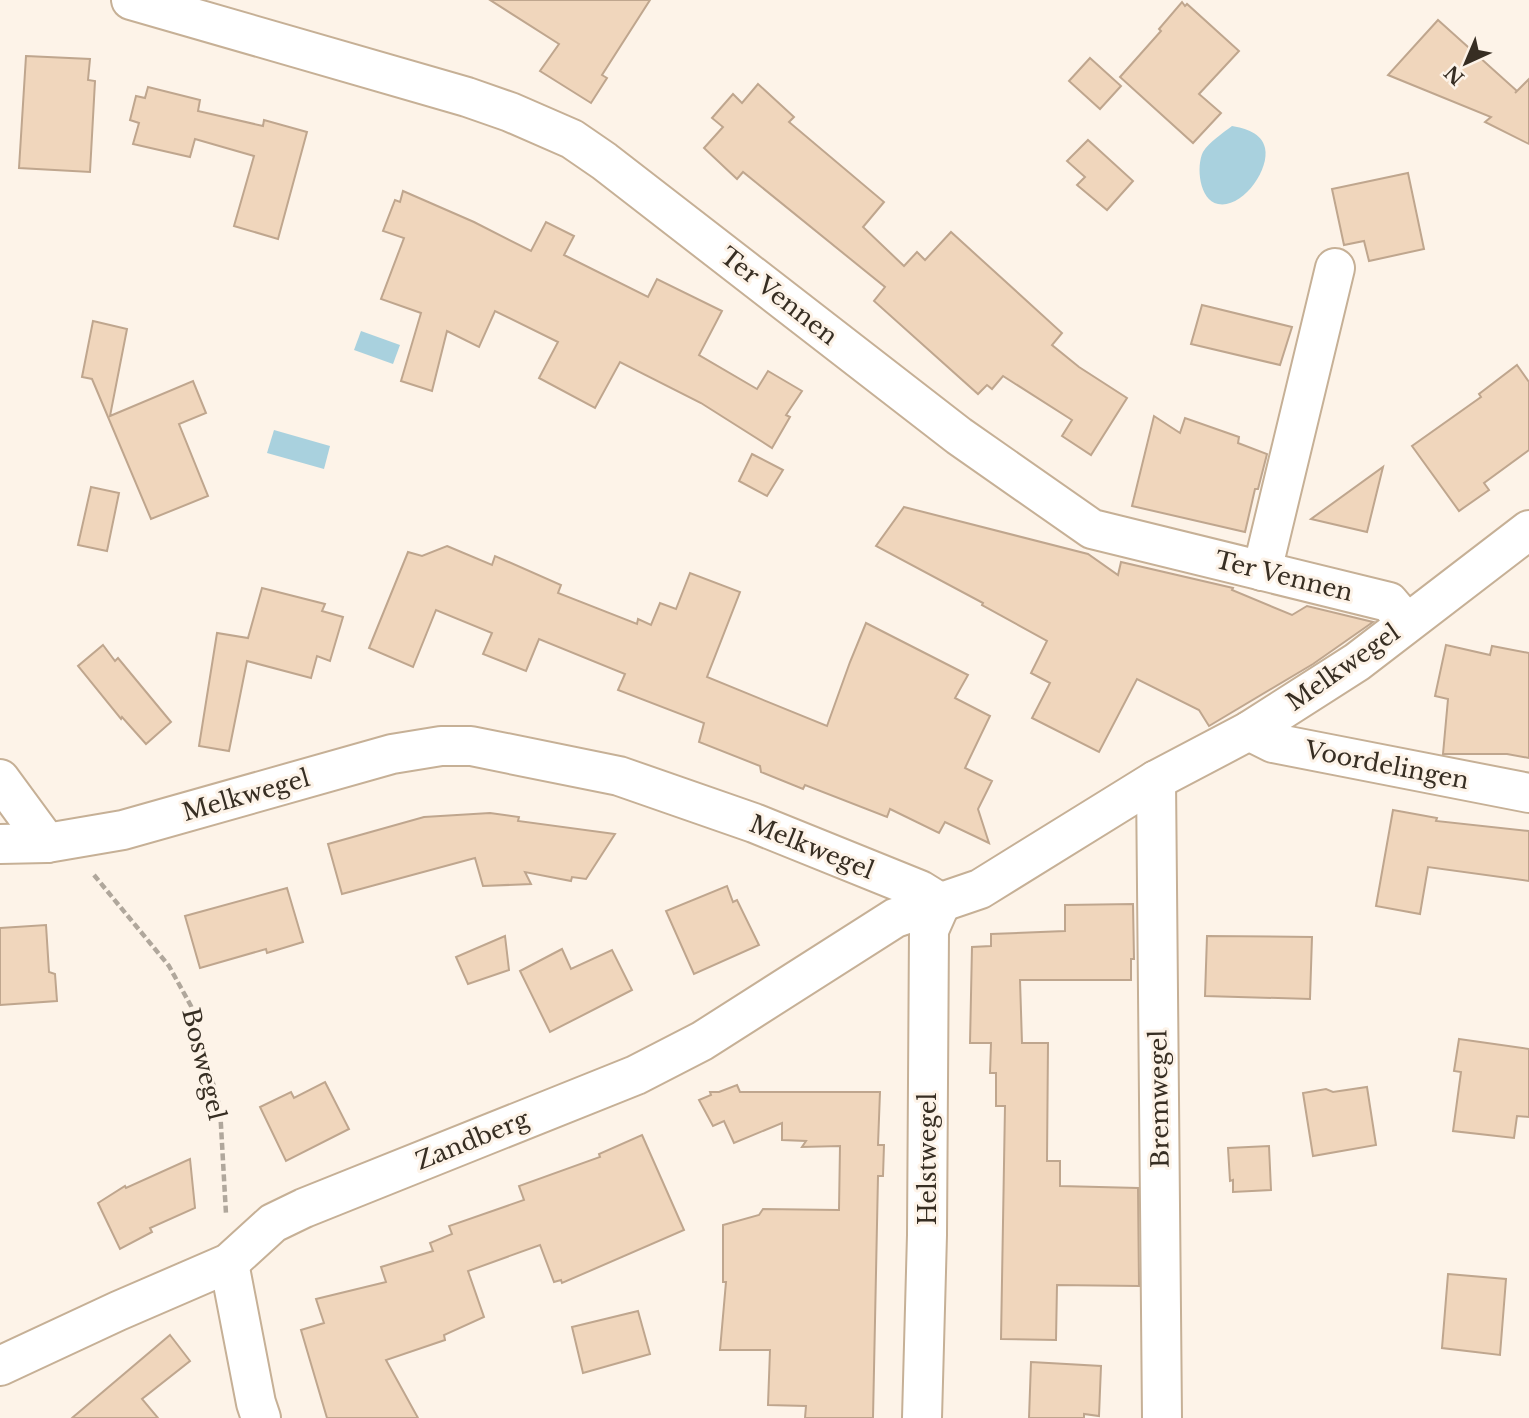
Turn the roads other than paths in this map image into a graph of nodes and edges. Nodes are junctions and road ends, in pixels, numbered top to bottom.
1 (131, 0) edge
2 (1335, 268) dead end
3 (1529, 530) edge
4 (1262, 570) junction
5 (1406, 622) junction
6 (1249, 731) junction
7 (0, 779) edge
8 (1156, 780) junction
9 (1529, 793) edge
10 (47, 843) junction
11 (0, 844) edge
12 (941, 903) junction
13 (229, 1264) junction
14 (0, 1366) edge
15 (261, 1418) edge
16 (922, 1418) edge
17 (1162, 1418) edge

1 - 4 street, Ter Vennen
2 - 4 street
3 - 5 street, Melkwegel
4 - 5 street, Ter Vennen
5 - 6 street, Melkwegel
6 - 8 street, Melkwegel
6 - 9 street, Voordelingen
7 - 10 street
8 - 12 street, Melkwegel
8 - 17 street, Bremwegel
10 - 11 street, Melkwegel
10 - 12 street, Melkwegel
12 - 13 street, Zandberg
12 - 16 street, Helstwegel
13 - 14 street, Zandberg
13 - 15 street

